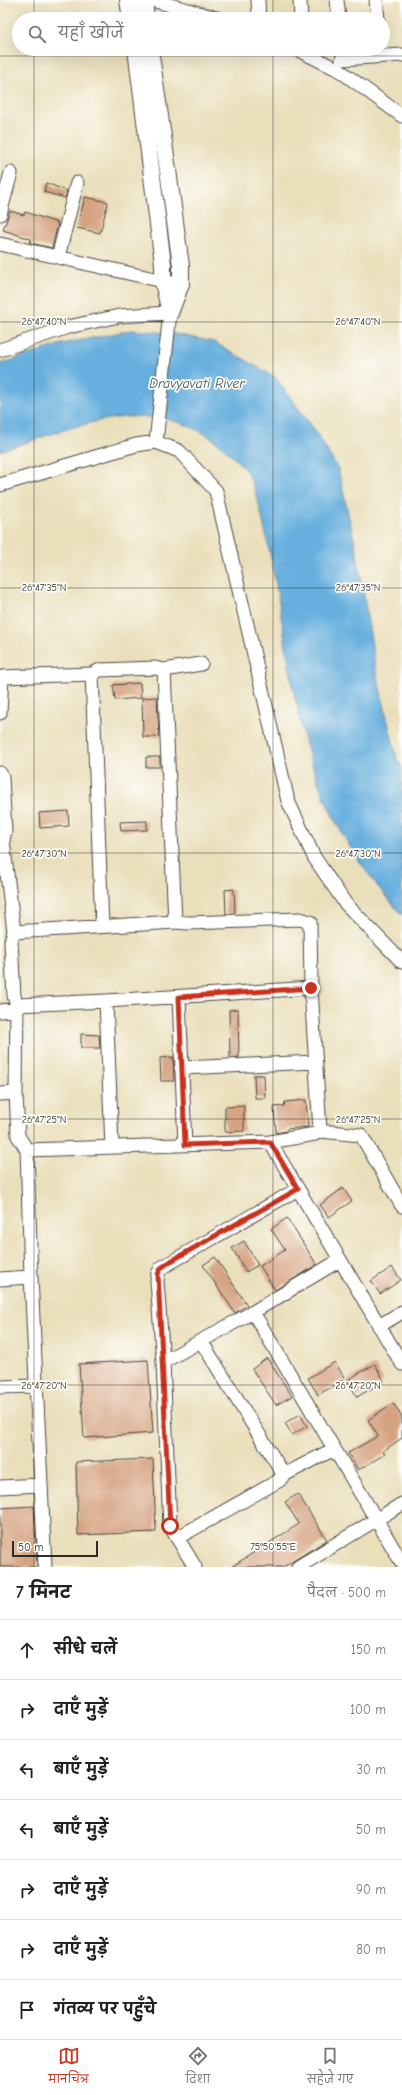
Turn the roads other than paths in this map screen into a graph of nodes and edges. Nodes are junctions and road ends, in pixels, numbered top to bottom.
1 (128, 0) edge
2 (144, 0) edge
3 (152, 0) edge
4 (258, 0) edge
5 (300, 0) edge
6 (337, 0) edge
7 (376, 0) edge
8 (130, 12) edge
9 (145, 12) edge
10 (195, 12) edge
11 (259, 12) edge
12 (301, 12) edge
13 (338, 12) edge
14 (377, 12) edge
15 (390, 54) edge
16 (402, 55) edge
17 (137, 56) edge
18 (151, 56) edge
19 (328, 56) edge
20 (360, 56) edge
21 (341, 59) edge
22 (402, 116) edge
23 (11, 173) dead end
24 (76, 183) dead end
25 (0, 214) edge
26 (0, 244) edge
27 (58, 257) junction
28 (164, 282) junction
29 (181, 284) junction
30 (170, 314) junction
31 (0, 350) edge
32 (156, 442) junction
33 (0, 485) edge
34 (201, 664) dead end
35 (164, 670) junction
36 (92, 674) junction
37 (0, 713) edge
38 (0, 772) edge
39 (1, 840) edge
40 (175, 922) junction
41 (102, 926) junction
42 (14, 932) junction
43 (402, 962) edge
44 (311, 988) junction
45 (179, 997) junction
46 (106, 1001) junction
47 (17, 1007) junction
48 (0, 1011) edge
49 (315, 1062) junction
50 (182, 1068) junction
51 (16, 1093) junction
52 (0, 1094) edge
53 (320, 1131) junction
54 (270, 1142) junction
55 (185, 1145) junction
56 (112, 1147) junction
57 (27, 1150) junction
58 (298, 1189) junction
59 (402, 1206) edge
60 (340, 1260) junction
61 (31, 1277) junction
62 (0, 1279) edge
63 (254, 1312) junction
64 (402, 1312) edge
65 (379, 1326) junction
66 (201, 1341) junction
67 (163, 1362) junction
68 (402, 1364) edge
69 (36, 1386) junction
70 (0, 1387) edge
71 (334, 1449) junction
72 (282, 1476) junction
73 (41, 1485) junction
74 (0, 1487) edge
75 (402, 1504) edge
76 (377, 1520) junction
77 (177, 1538) junction
78 (402, 1563) edge
79 (45, 1567) edge
80 (195, 1567) edge
81 (298, 1567) edge

1 - 8 street
2 - 9 street
3 - 10 street
4 - 11 street
5 - 12 street
6 - 13 street
7 - 14 street
15 - 16 street
17 - 28 street
18 - 29 street
19 - 21 street
20 - 21 street
21 - 22 street
23 - 25 street
24 - 27 street
26 - 27 street
27 - 28 street
28 - 29 street
28 - 30 street
29 - 30 street
30 - 31 street
30 - 32 street
32 - 33 street
32 - 43 street
34 - 35 street
35 - 36 street
35 - 40 street
36 - 37 street
36 - 41 street
38 - 39 street
39 - 42 street
40 - 41 street
40 - 44 street
41 - 42 street
42 - 47 street
44 - 45 street
44 - 49 street
45 - 46 street
45 - 50 street
46 - 47 street
46 - 56 street
47 - 48 street
47 - 51 street
49 - 50 street
49 - 53 street
50 - 55 street
51 - 52 street
51 - 57 street
53 - 54 street
53 - 59 street
54 - 55 street
54 - 58 street
55 - 56 street
56 - 57 street
57 - 61 street
58 - 60 street
58 - 67 street
60 - 63 street
60 - 65 street
61 - 62 street
61 - 69 street
63 - 66 street
63 - 71 street
64 - 65 street
65 - 68 street
66 - 67 street
66 - 72 street
67 - 77 street
69 - 70 street
69 - 73 street
71 - 72 street
71 - 76 street
72 - 77 street
73 - 74 street
73 - 79 street
75 - 76 street
76 - 78 street
76 - 81 street
77 - 80 street

